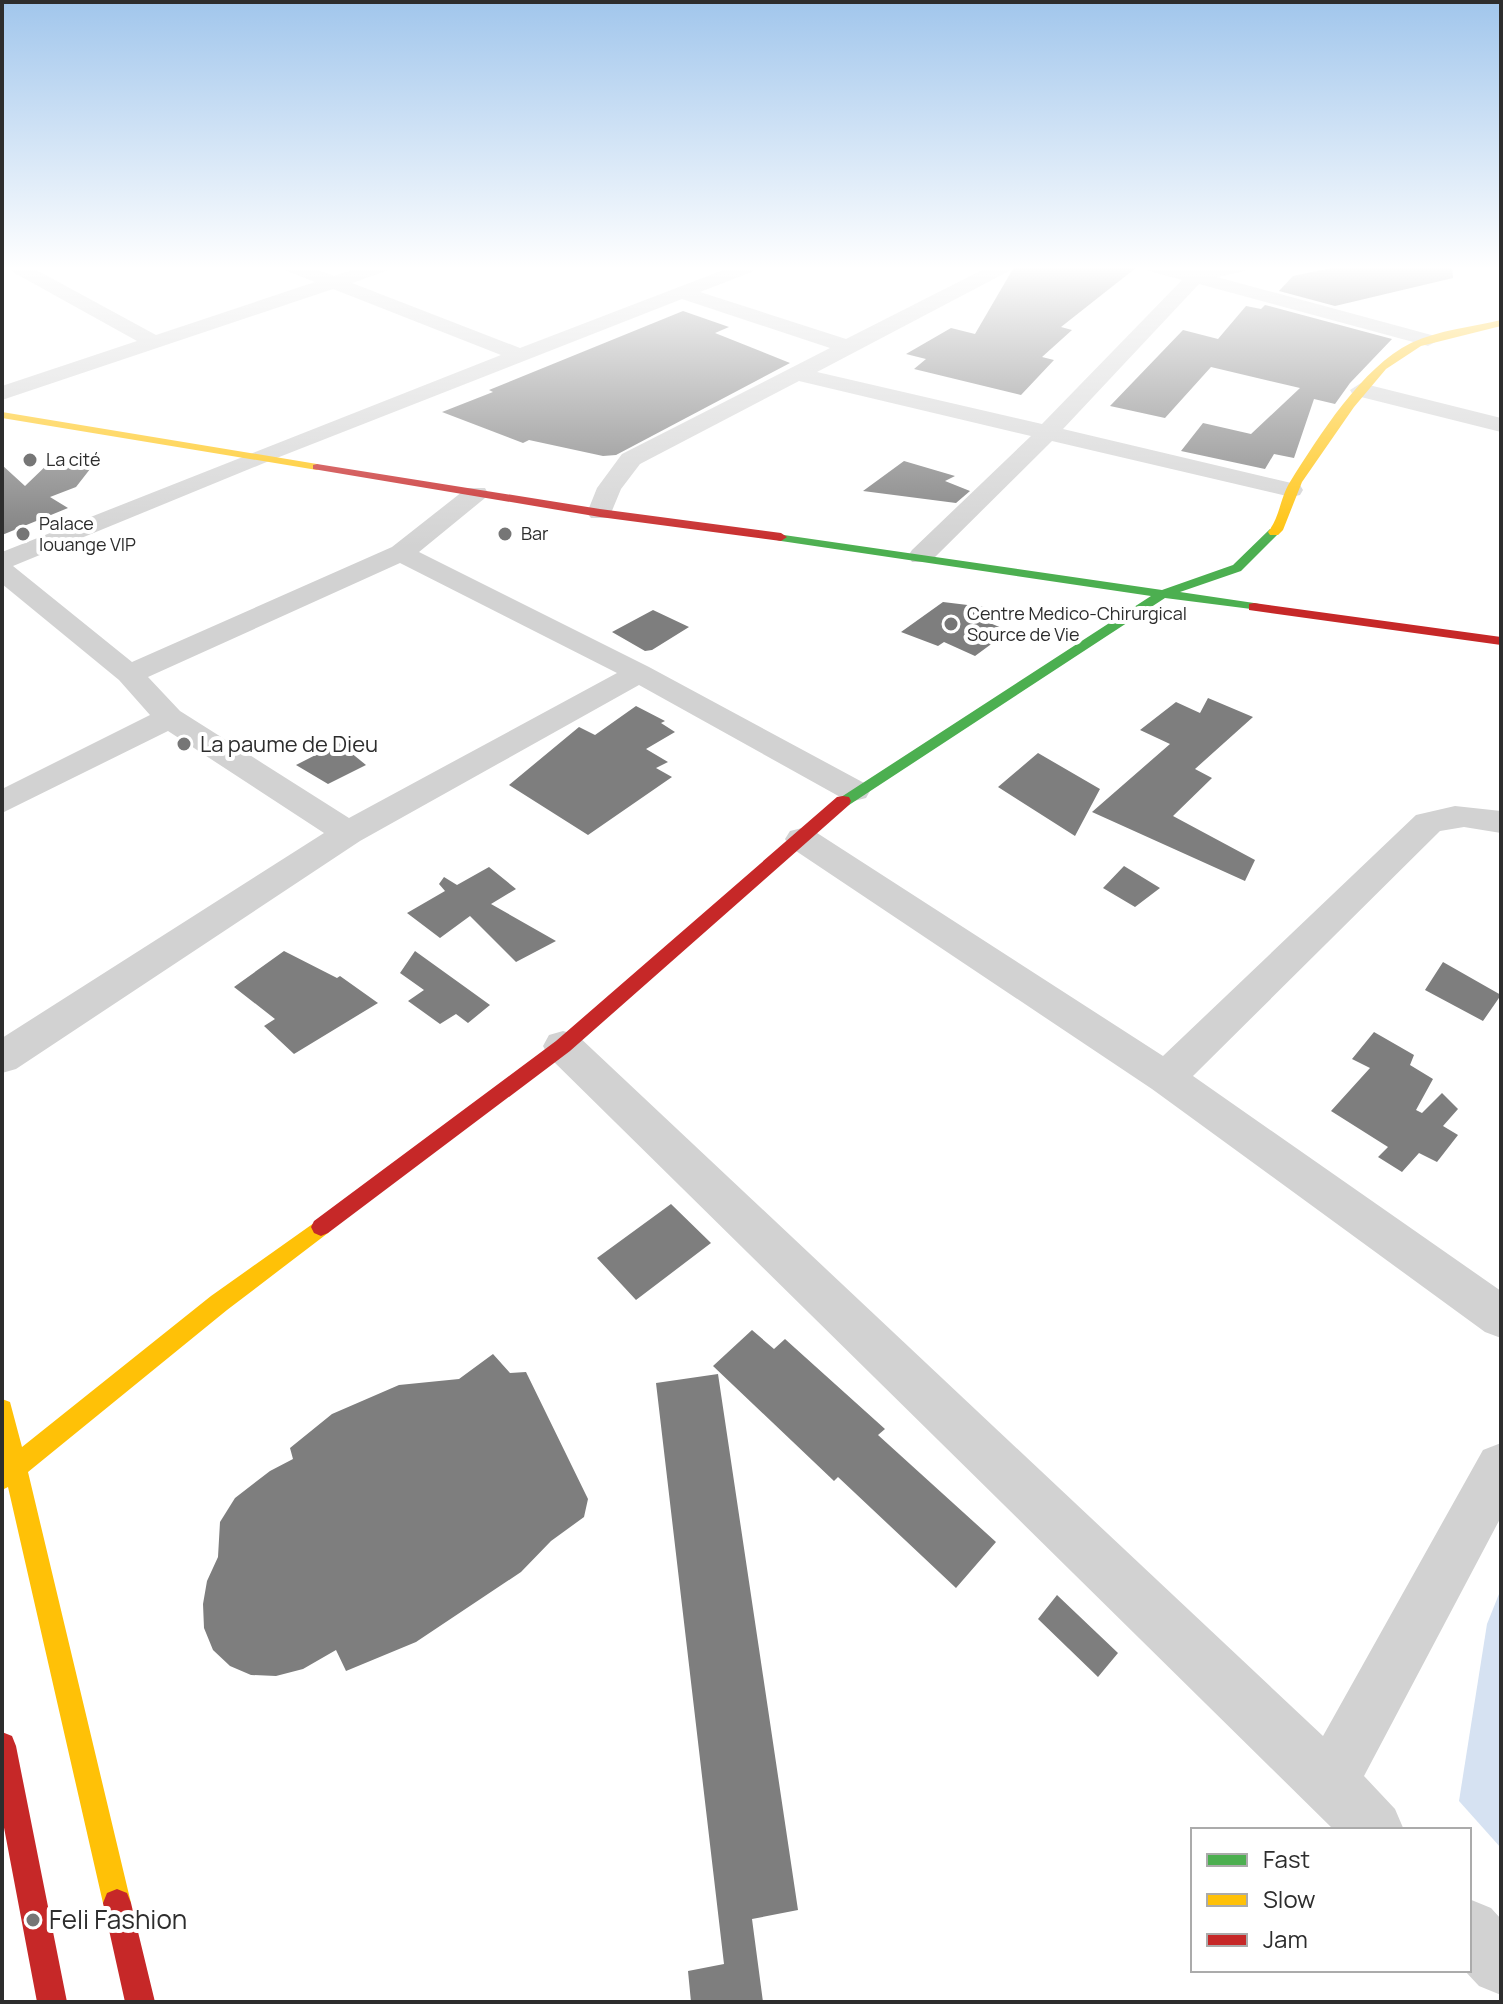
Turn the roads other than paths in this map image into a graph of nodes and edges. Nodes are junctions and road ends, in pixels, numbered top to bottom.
1 (99, 361) edge
2 (510, 361) edge
3 (819, 361) edge
4 (1116, 361) edge
5 (1391, 361) edge
6 (795, 373) junction
7 (1361, 390) junction
8 (2, 393) edge
9 (2, 415) edge
10 (1501, 425) edge
11 (1046, 434) junction
12 (261, 456) junction
13 (1291, 490) junction
14 (476, 493) junction
15 (600, 513) junction
16 (401, 553) junction
17 (921, 556) junction
18 (2, 561) edge
19 (2, 570) edge
20 (1162, 594) junction
21 (1501, 641) edge
22 (639, 673) junction
23 (129, 674) junction
24 (169, 718) junction
25 (854, 791) junction
26 (2, 802) edge
27 (1501, 822) edge
28 (348, 833) junction
29 (802, 839) junction
30 (563, 1046) junction
31 (2, 1058) edge
32 (1166, 1078) junction
33 (1501, 1317) edge
34 (2, 1410) edge
35 (1501, 1467) edge
36 (9, 1473) edge
37 (2, 1746) edge
38 (1329, 1782) junction
39 (1372, 1828) edge
40 (1471, 1932) edge
41 (1501, 1964) edge
42 (52, 2002) edge
43 (140, 2002) edge

1 - 8 street
2 - 12 street
3 - 6 street
4 - 11 street
5 - 7 street
6 - 11 street
6 - 15 street
7 - 10 street
7 - 13 street
9 - 12 street
11 - 13 street
11 - 17 street
12 - 14 street
12 - 18 street
13 - 20 street
14 - 15 street
14 - 16 street
15 - 17 street
16 - 22 street
16 - 23 street
17 - 20 street
19 - 23 street
20 - 21 street
20 - 25 street
22 - 25 street
22 - 28 street
23 - 24 street
24 - 26 street
24 - 28 street
25 - 29 street
27 - 32 street
28 - 31 street
29 - 30 street
29 - 32 street
30 - 36 street
30 - 38 street
32 - 33 street
34 - 36 street
35 - 38 street
36 - 43 street
37 - 42 street
38 - 39 street
40 - 41 street

